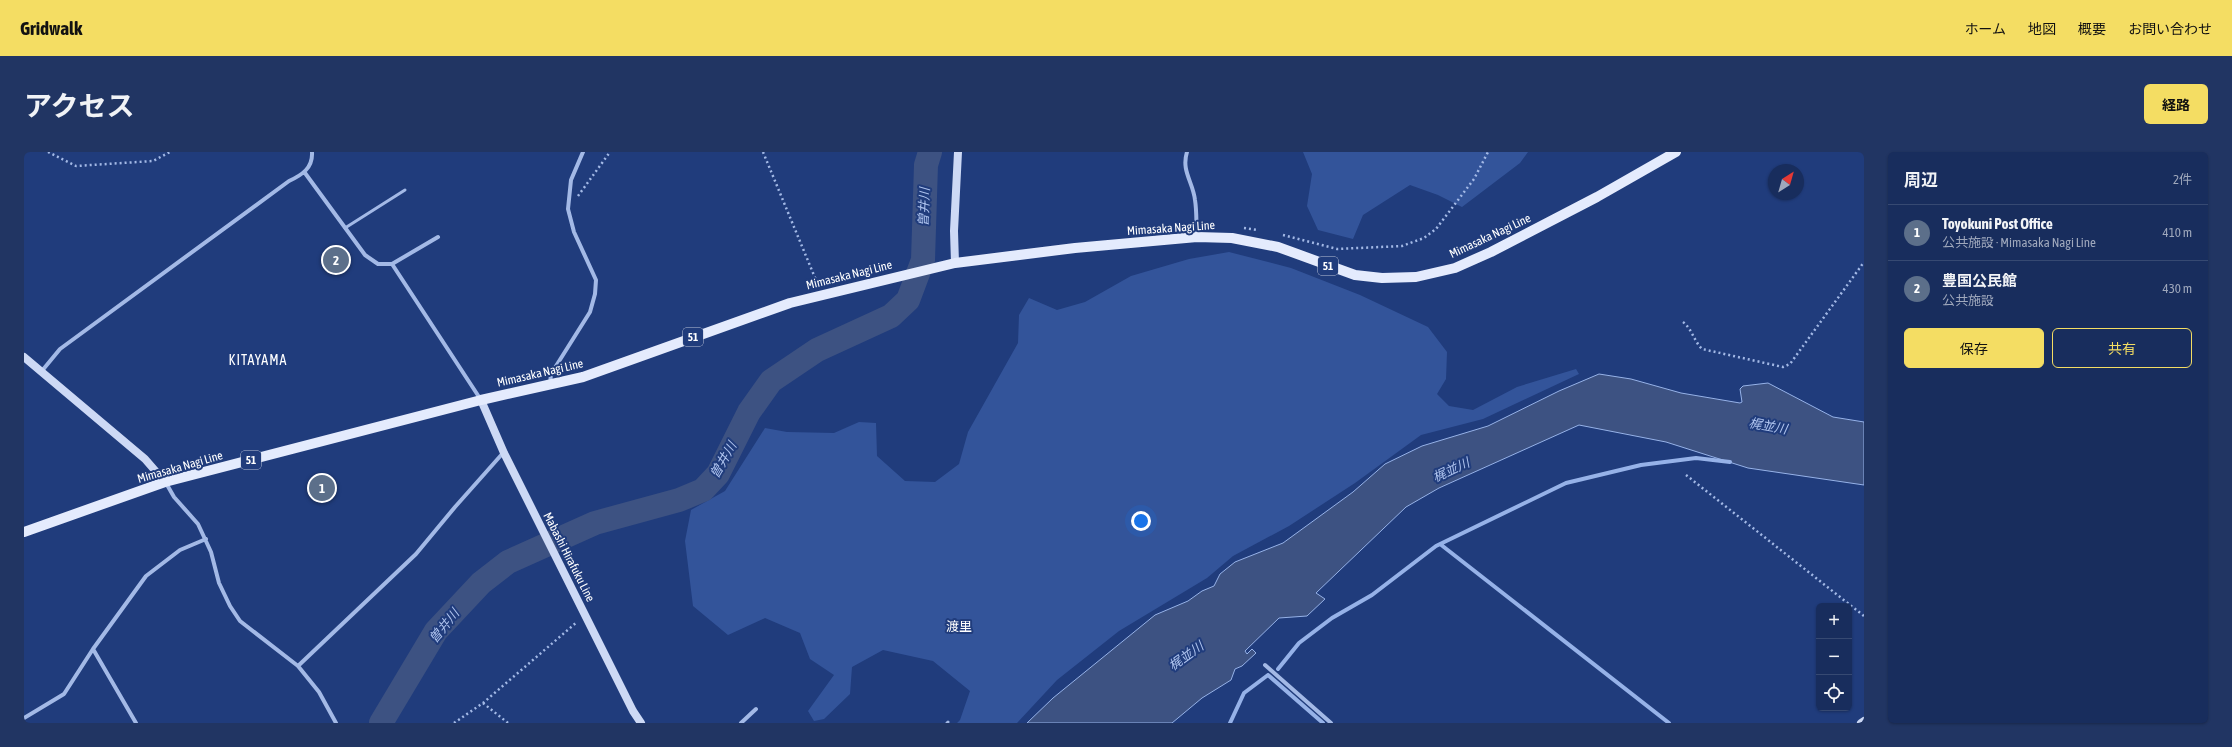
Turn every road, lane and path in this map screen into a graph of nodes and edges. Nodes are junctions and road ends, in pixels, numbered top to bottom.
1 (48, 152) edge
2 (170, 152) edge
3 (312, 152) edge
4 (583, 152) edge
5 (610, 152) edge
6 (763, 152) edge
7 (958, 152) edge
8 (1187, 152) edge
9 (1488, 152) edge
10 (1676, 152) edge
11 (305, 173) junction
12 (405, 190) dead end
13 (568, 209) junction
14 (345, 228) junction
15 (1262, 231) dead end
16 (1277, 234) dead end
17 (438, 237) dead end
18 (1197, 237) junction
19 (1232, 238) junction
20 (1864, 262) edge
21 (955, 263) junction
22 (392, 264) junction
23 (821, 295) junction
24 (1683, 322) dead end
25 (24, 357) edge
26 (41, 372) junction
27 (550, 384) junction
28 (481, 400) junction
29 (504, 453) junction
30 (1686, 475) dead end
31 (165, 482) junction
32 (24, 532) edge
33 (206, 539) junction
34 (585, 615) junction
35 (1864, 616) edge
36 (93, 649) junction
37 (1265, 665) dead end
38 (298, 666) junction
39 (483, 703) junction
40 (756, 709) dead end
41 (24, 718) edge
42 (1864, 721) edge
43 (136, 723) edge
44 (336, 723) edge
45 (454, 723) edge
46 (508, 723) edge
47 (641, 723) edge
48 (741, 723) edge
49 (1331, 723) edge
50 (1861, 723) edge

1 - 2 path
3 - 11 street
4 - 13 street
5 - 13 path
6 - 23 path
7 - 21 main road
8 - 18 street
9 - 16 path
10 - 19 main road, Mimasaka Nagi Line / 51
11 - 14 street
11 - 26 street
12 - 14 lane
13 - 27 street
14 - 22 street
15 - 19 path
17 - 22 street
18 - 19 main road, Mimasaka Nagi Line / 51
18 - 21 main road, Mimasaka Nagi Line / 51
20 - 24 path
21 - 23 main road, Mimasaka Nagi Line / 51
22 - 28 street
23 - 27 main road, Mimasaka Nagi Line / 51
25 - 26 main road
26 - 31 main road
27 - 28 main road, Mimasaka Nagi Line / 51
28 - 29 main road, Mabashi Hirafuku Line
28 - 31 main road, Mimasaka Nagi Line / 51
29 - 34 main road, Mabashi Hirafuku Line
29 - 38 street
30 - 35 path
31 - 32 main road, Mimasaka Nagi Line / 51
31 - 33 street
33 - 36 street
33 - 38 street
34 - 39 path
34 - 47 main road, Mabashi Hirafuku Line
36 - 41 street
36 - 43 street
37 - 49 street
38 - 44 street
39 - 45 path
39 - 46 path
40 - 48 street
42 - 50 main road

